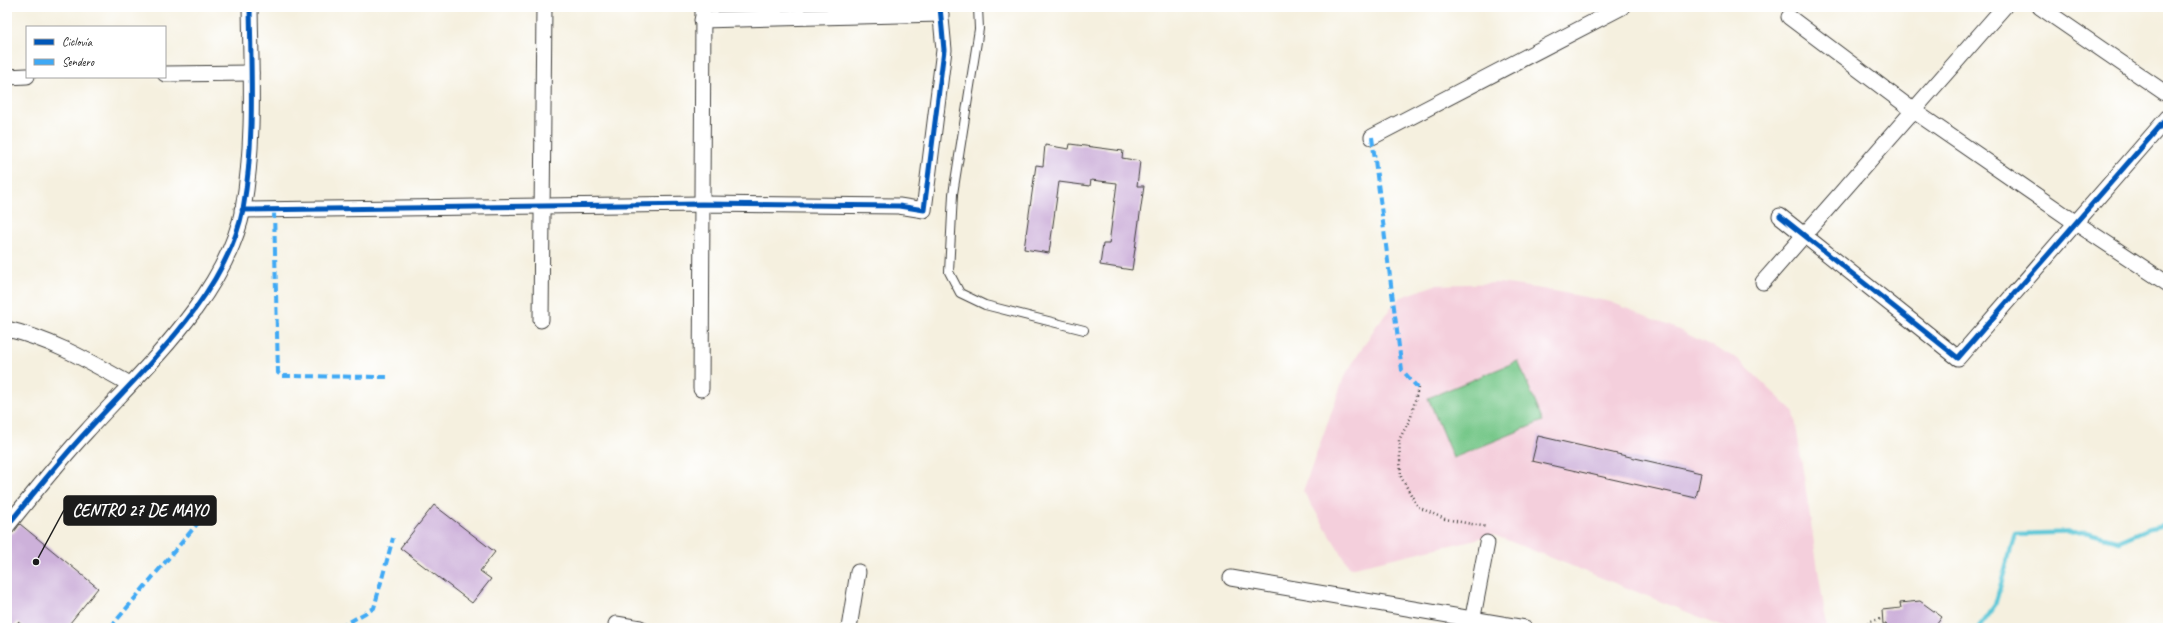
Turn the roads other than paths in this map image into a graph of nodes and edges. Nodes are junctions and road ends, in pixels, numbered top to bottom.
1 (250, 7) edge
2 (544, 7) edge
3 (978, 7) edge
4 (1622, 7) edge
5 (2004, 7) edge
6 (2040, 7) edge
7 (941, 10) edge
8 (702, 13) edge
9 (1788, 17) dead end
10 (251, 73) junction
11 (166, 74) edge
12 (7, 76) edge
13 (26, 76) edge
14 (2168, 94) edge
15 (1914, 111) junction
16 (2168, 117) edge
17 (1372, 137) dead end
18 (702, 204) junction
19 (543, 206) junction
20 (242, 210) junction
21 (1780, 216) dead end
22 (2076, 223) junction
23 (1805, 236) junction
24 (1763, 282) dead end
25 (2168, 284) edge
26 (541, 320) dead end
27 (7, 330) edge
28 (1084, 330) dead end
29 (130, 384) junction
30 (701, 389) dead end
31 (7, 526) edge
32 (1487, 543) road end
33 (858, 572) dead end
34 (1231, 578) dead end
35 (1471, 623) edge
36 (616, 624) dead end
37 (640, 628) edge
38 (849, 628) edge
39 (1525, 628) edge

1 - 10 street
2 - 19 street
3 - 28 lane
4 - 17 street
5 - 15 street
6 - 14 street
7 - 8 street
7 - 18 street
8 - 18 street
9 - 15 street
10 - 11 street
10 - 20 street
12 - 13 street
15 - 22 street
15 - 23 street
16 - 22 street
18 - 19 street
18 - 30 street
19 - 20 street
19 - 26 street
20 - 29 street
21 - 23 street
22 - 23 street
22 - 25 street
23 - 24 street
27 - 29 street
29 - 31 street
32 - 35 street
33 - 38 street
34 - 35 street
35 - 39 street
36 - 37 street

